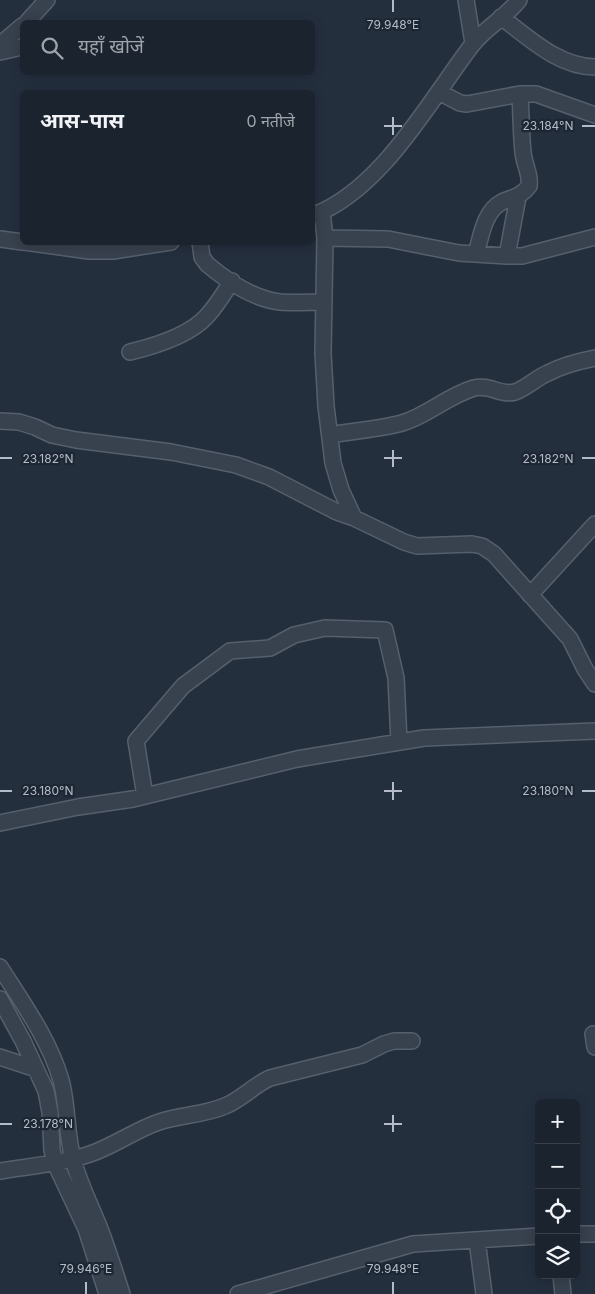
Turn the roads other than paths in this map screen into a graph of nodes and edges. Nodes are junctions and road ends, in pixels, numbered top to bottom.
1 (47, 0) edge
2 (466, 0) edge
3 (519, 0) edge
4 (501, 17) junction
5 (28, 20) edge
6 (20, 28) edge
7 (474, 43) junction
8 (0, 45) edge
9 (20, 47) edge
10 (0, 52) edge
11 (595, 67) edge
12 (439, 92) junction
13 (520, 94) junction
14 (595, 115) edge
15 (518, 197) junction
16 (317, 213) edge
17 (595, 237) edge
18 (324, 238) junction
19 (0, 239) edge
20 (20, 242) edge
21 (45, 245) edge
22 (152, 245) edge
23 (200, 245) edge
24 (476, 254) junction
25 (506, 256) junction
26 (232, 281) junction
27 (324, 302) junction
28 (130, 352) dead end
29 (595, 358) edge
30 (0, 421) edge
31 (330, 434) junction
32 (354, 518) junction
33 (595, 524) edge
34 (530, 595) junction
35 (595, 684) edge
36 (595, 731) edge
37 (399, 742) junction
38 (145, 796) junction
39 (0, 823) edge
40 (0, 966) edge
41 (0, 999) edge
42 (412, 1041) dead end
43 (0, 1057) edge
44 (36, 1069) junction
45 (72, 1158) junction
46 (55, 1163) junction
47 (0, 1170) edge
48 (580, 1234) edge
49 (595, 1234) edge
50 (535, 1236) edge
51 (477, 1240) junction
52 (561, 1279) edge
53 (283, 1287) edge
54 (107, 1294) edge
55 (122, 1294) edge
56 (238, 1294) edge
57 (484, 1294) edge
58 (563, 1294) edge

1 - 5 street
2 - 7 street
3 - 4 street
4 - 7 street
4 - 11 street
6 - 8 street
7 - 12 street
9 - 10 street
12 - 13 street
12 - 16 street
13 - 14 street
13 - 15 street
15 - 24 street
15 - 25 street
16 - 18 street
17 - 25 street
18 - 24 street
18 - 27 street
19 - 20 street
21 - 22 street
23 - 26 street
24 - 25 street
26 - 27 street
26 - 28 street
27 - 31 street
29 - 31 street
30 - 32 street
31 - 32 street
32 - 34 street
33 - 34 street
34 - 35 street
36 - 37 street
37 - 38 street
37 - 38 street
38 - 39 street
40 - 45 street
41 - 44 street
42 - 45 street
43 - 44 street
44 - 46 street
45 - 46 street
45 - 55 street
46 - 47 street
46 - 54 street
48 - 49 street
50 - 51 street
51 - 53 street
51 - 57 street
52 - 58 street
53 - 56 street

